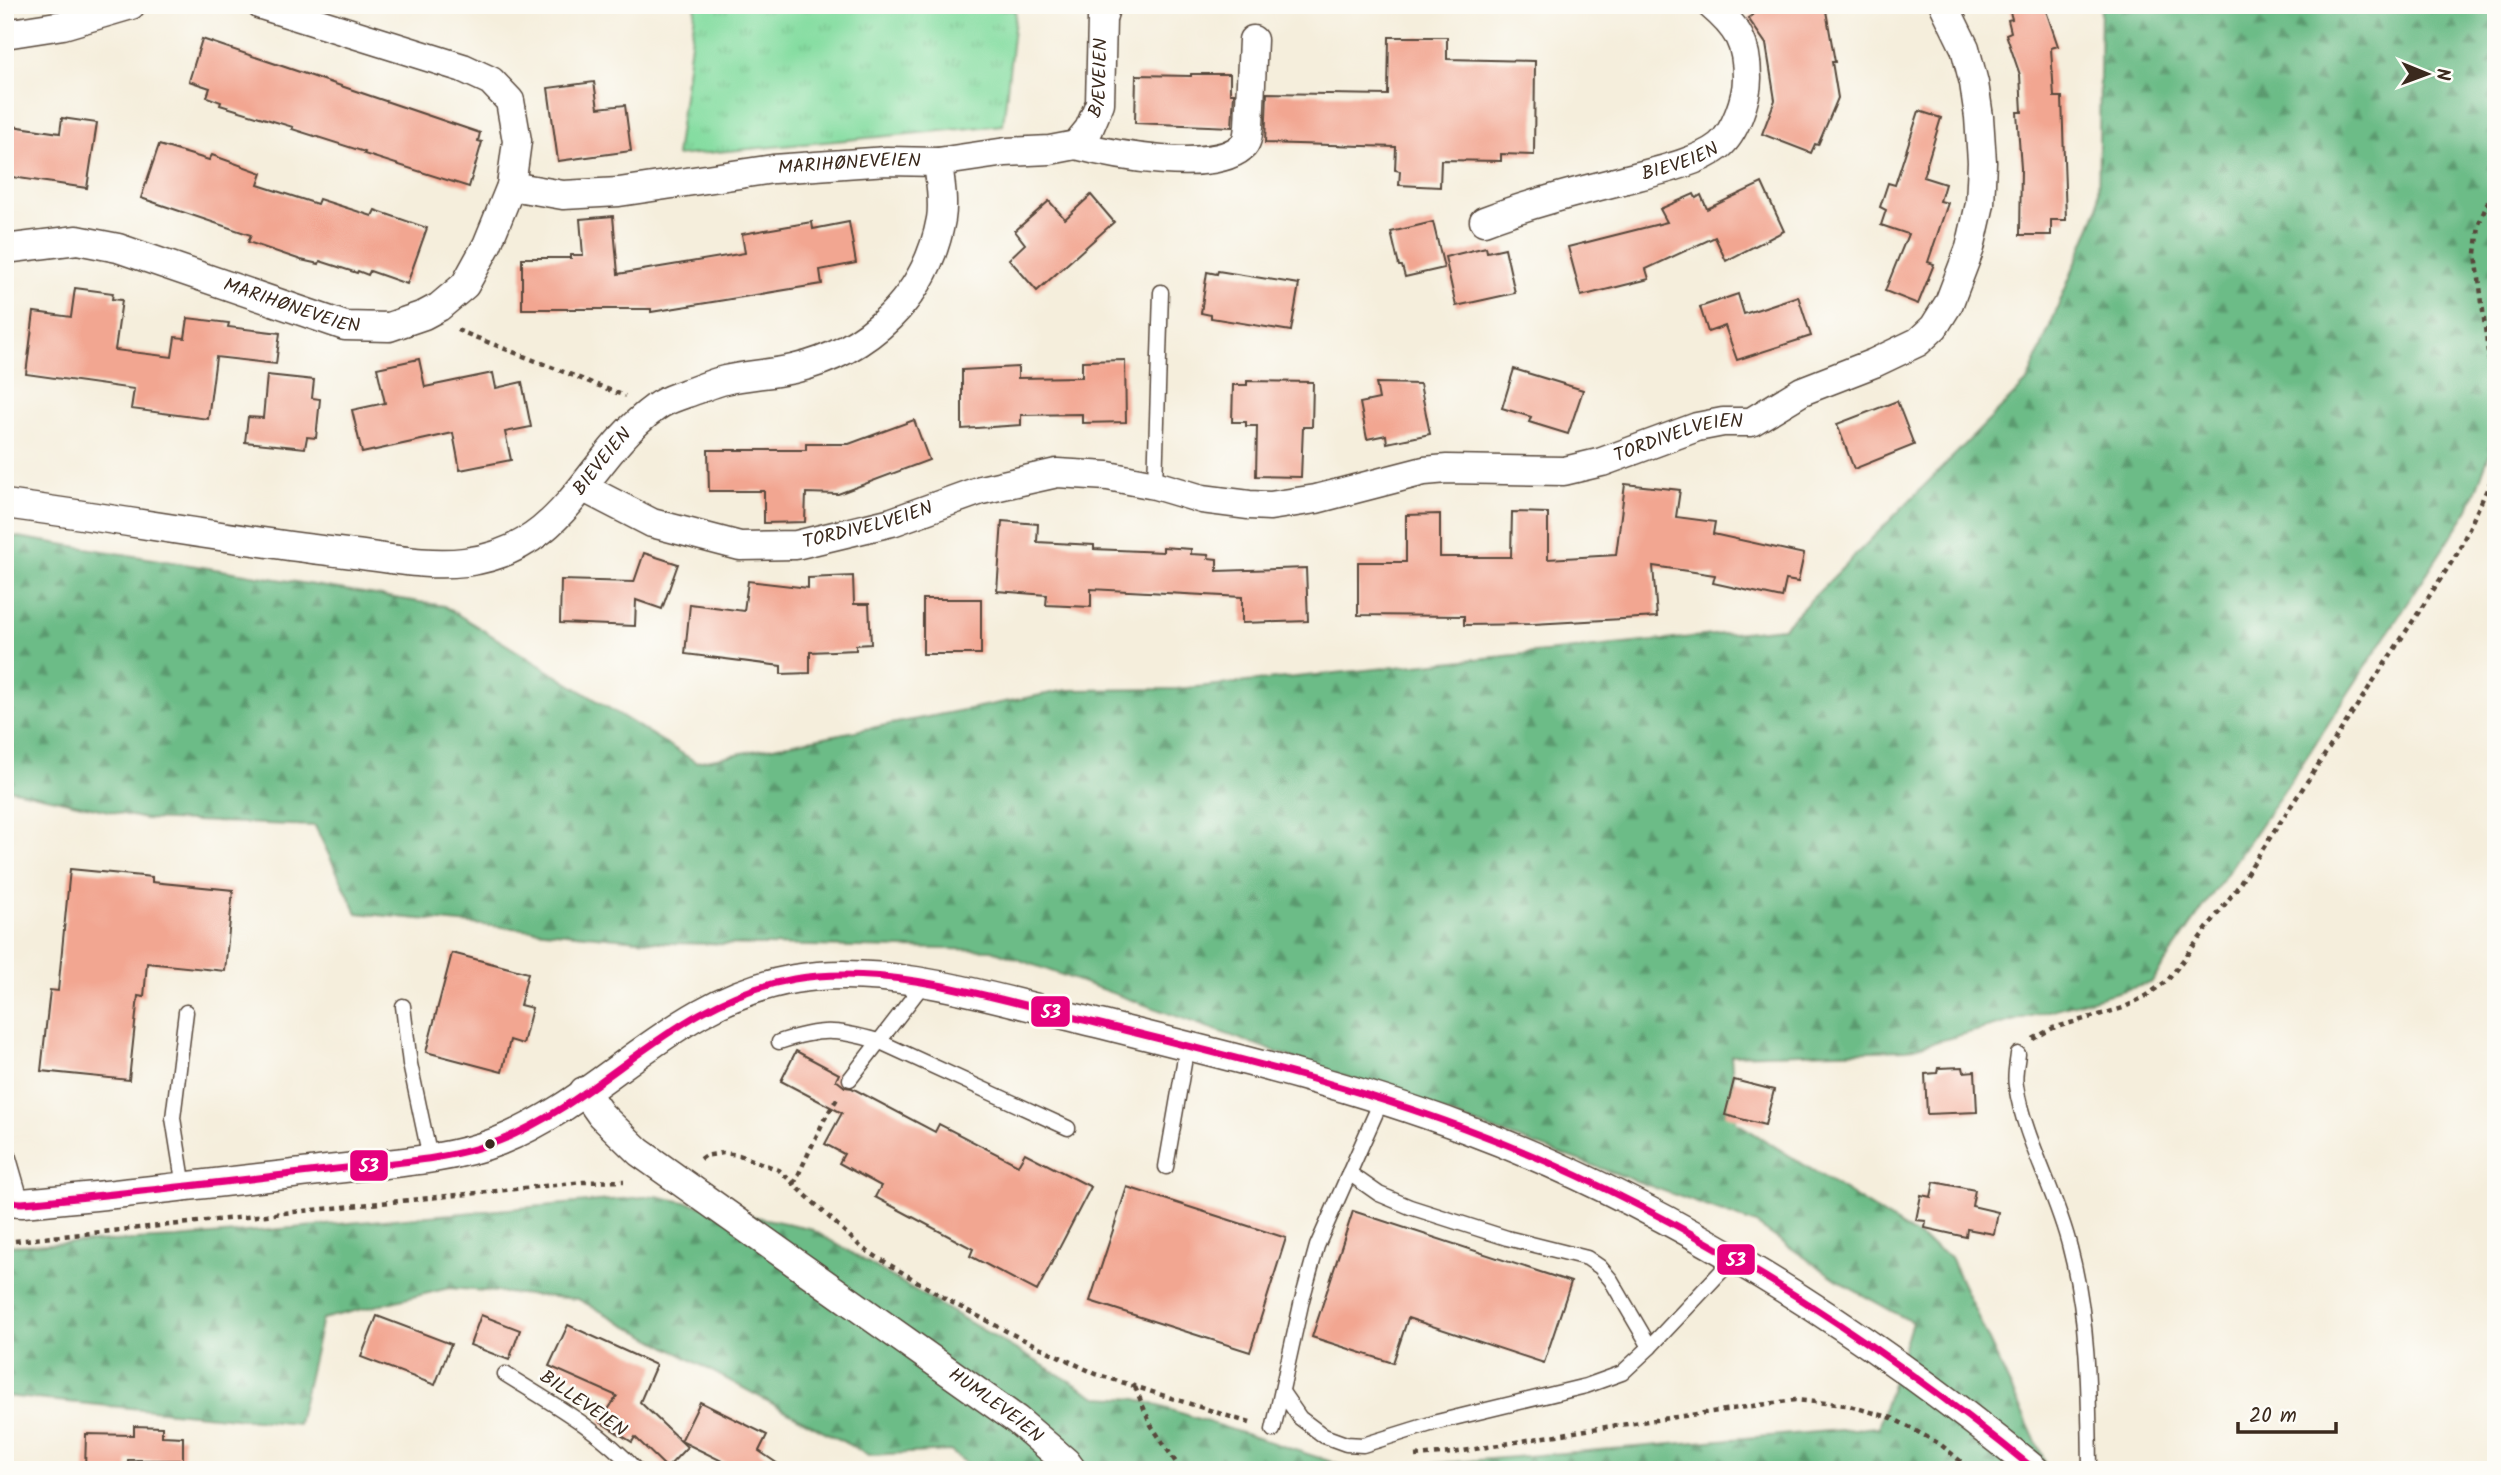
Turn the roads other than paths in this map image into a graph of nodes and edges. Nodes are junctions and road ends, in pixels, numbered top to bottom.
1 (131, 5) edge
2 (261, 5) edge
3 (1106, 5) edge
4 (1711, 5) edge
5 (1944, 5) edge
6 (5, 34) edge
7 (1253, 40) dead end
8 (1076, 145) junction
9 (938, 162) junction
10 (511, 186) junction
11 (1483, 221) dead end
12 (5, 249) edge
13 (1161, 292) dead end
14 (1156, 485) junction
15 (584, 488) junction
16 (5, 504) edge
17 (924, 984) junction
18 (402, 1006) dead end
19 (186, 1012) dead end
20 (878, 1041) junction
21 (779, 1042) dead end
22 (1187, 1046) junction
23 (2018, 1054) road end
24 (850, 1079) road end
25 (584, 1091) junction
26 (1382, 1099) junction
27 (1068, 1128) dead end
28 (5, 1144) edge
29 (430, 1158) junction
30 (1166, 1167) dead end
31 (1349, 1172) junction
32 (184, 1186) junction
33 (13, 1203) edge
34 (1733, 1259) junction
35 (1650, 1347) junction
36 (505, 1374) dead end
37 (1282, 1392) junction
38 (1273, 1430) road end
39 (636, 1470) edge
40 (1072, 1470) edge
41 (2035, 1470) edge
42 (2090, 1470) edge

1 - 6 street
2 - 10 street, MARIHØNEVEIEN
3 - 8 street, BIEVEIEN
4 - 11 street, BIEVEIEN
5 - 14 street, TORDIVELVEIEN
7 - 8 street
8 - 9 street
9 - 10 street, MARIHØNEVEIEN
9 - 15 street, BIEVEIEN
10 - 12 street, MARIHØNEVEIEN
13 - 14 lane
14 - 15 street, TORDIVELVEIEN
15 - 16 street, BIEVEIEN
17 - 20 lane
17 - 22 street
17 - 25 street
18 - 29 lane
19 - 32 lane
20 - 21 lane
20 - 24 lane
20 - 27 lane
22 - 26 street
22 - 30 lane
23 - 42 lane
25 - 29 street
25 - 40 street, HUMLEVEIEN
26 - 31 lane
26 - 34 street
28 - 33 lane
29 - 32 street
31 - 35 lane
31 - 37 lane
32 - 33 street
34 - 35 lane
34 - 41 street
35 - 37 lane
36 - 39 lane, BILLEVEIEN
37 - 38 lane

